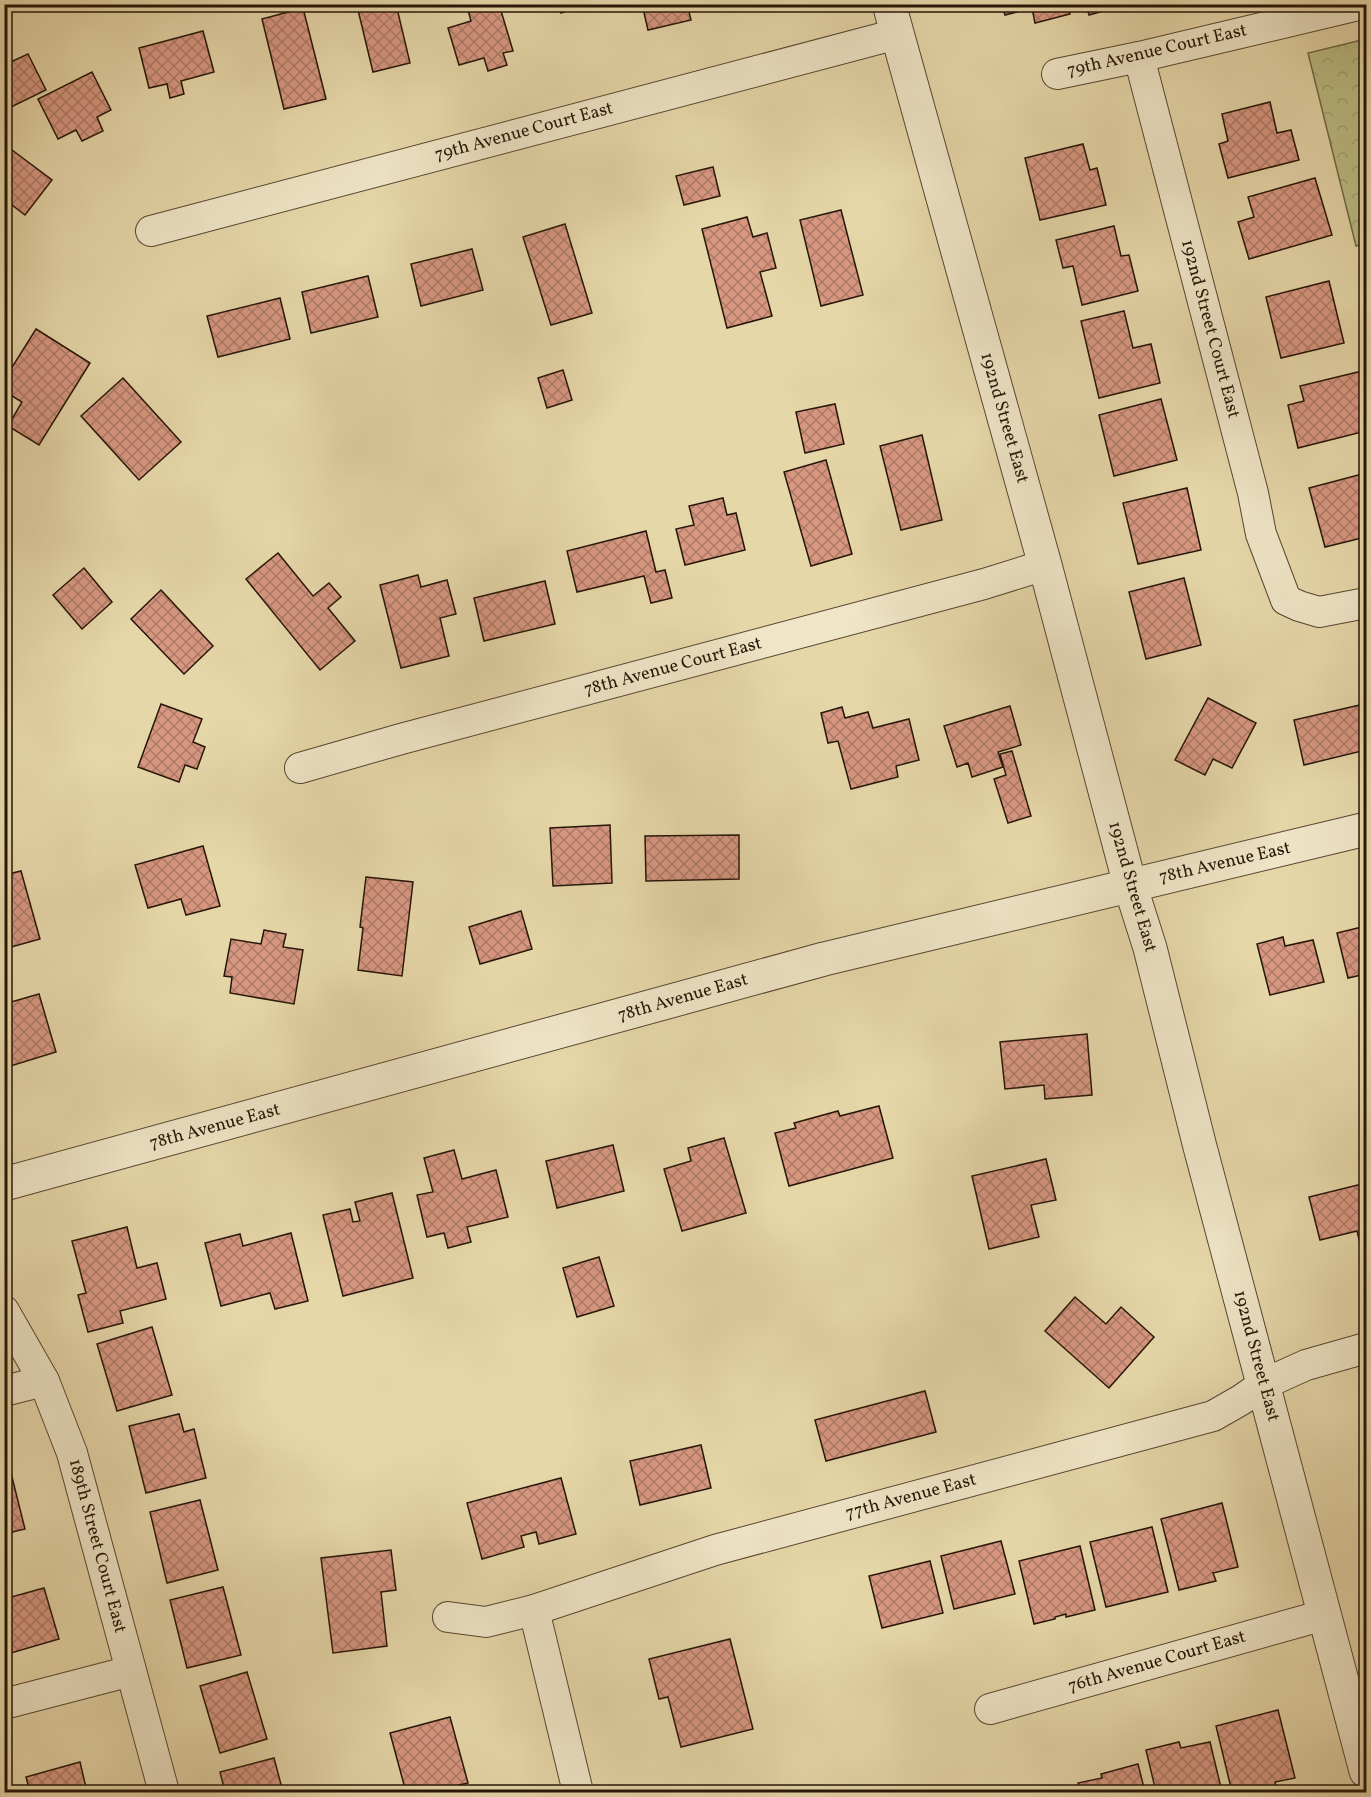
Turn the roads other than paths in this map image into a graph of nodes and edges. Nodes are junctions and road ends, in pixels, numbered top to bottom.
1 (1363, 4) edge
2 (893, 19) edge
3 (1139, 57) junction
4 (1057, 74) dead end
5 (151, 231) dead end
6 (1045, 565) junction
7 (1366, 603) edge
8 (300, 768) dead end
9 (1366, 829) edge
10 (1130, 885) junction
11 (4, 1184) edge
12 (4, 1311) edge
13 (1366, 1348) edge
14 (44, 1381) junction
15 (1264, 1384) junction
16 (4, 1391) edge
17 (534, 1610) junction
18 (1324, 1615) junction
19 (448, 1617) dead end
20 (131, 1671) junction
21 (4, 1704) edge
22 (990, 1708) dead end
23 (1366, 1771) edge
24 (164, 1792) edge
25 (578, 1792) edge

1 - 3 street, 79th Avenue Court East
2 - 5 street, 79th Avenue Court East
2 - 6 street, 192nd Street East
3 - 4 street, 79th Avenue Court East
3 - 7 street, 192nd Street Court East
6 - 8 street, 78th Avenue Court East
6 - 10 street, 192nd Street East
9 - 10 street, 78th Avenue East
10 - 11 street, 78th Avenue East
10 - 15 street, 192nd Street East
12 - 14 street, 189th Street Court East
13 - 15 street, 77th Avenue East
14 - 16 street
14 - 20 street, 189th Street Court East
15 - 17 street, 77th Avenue East
15 - 18 street, 192nd Street East
17 - 19 street, 77th Avenue East
17 - 25 street
18 - 22 street, 76th Avenue Court East
18 - 23 street, 192nd Street East
20 - 21 street
20 - 24 street, 189th Street Court East

